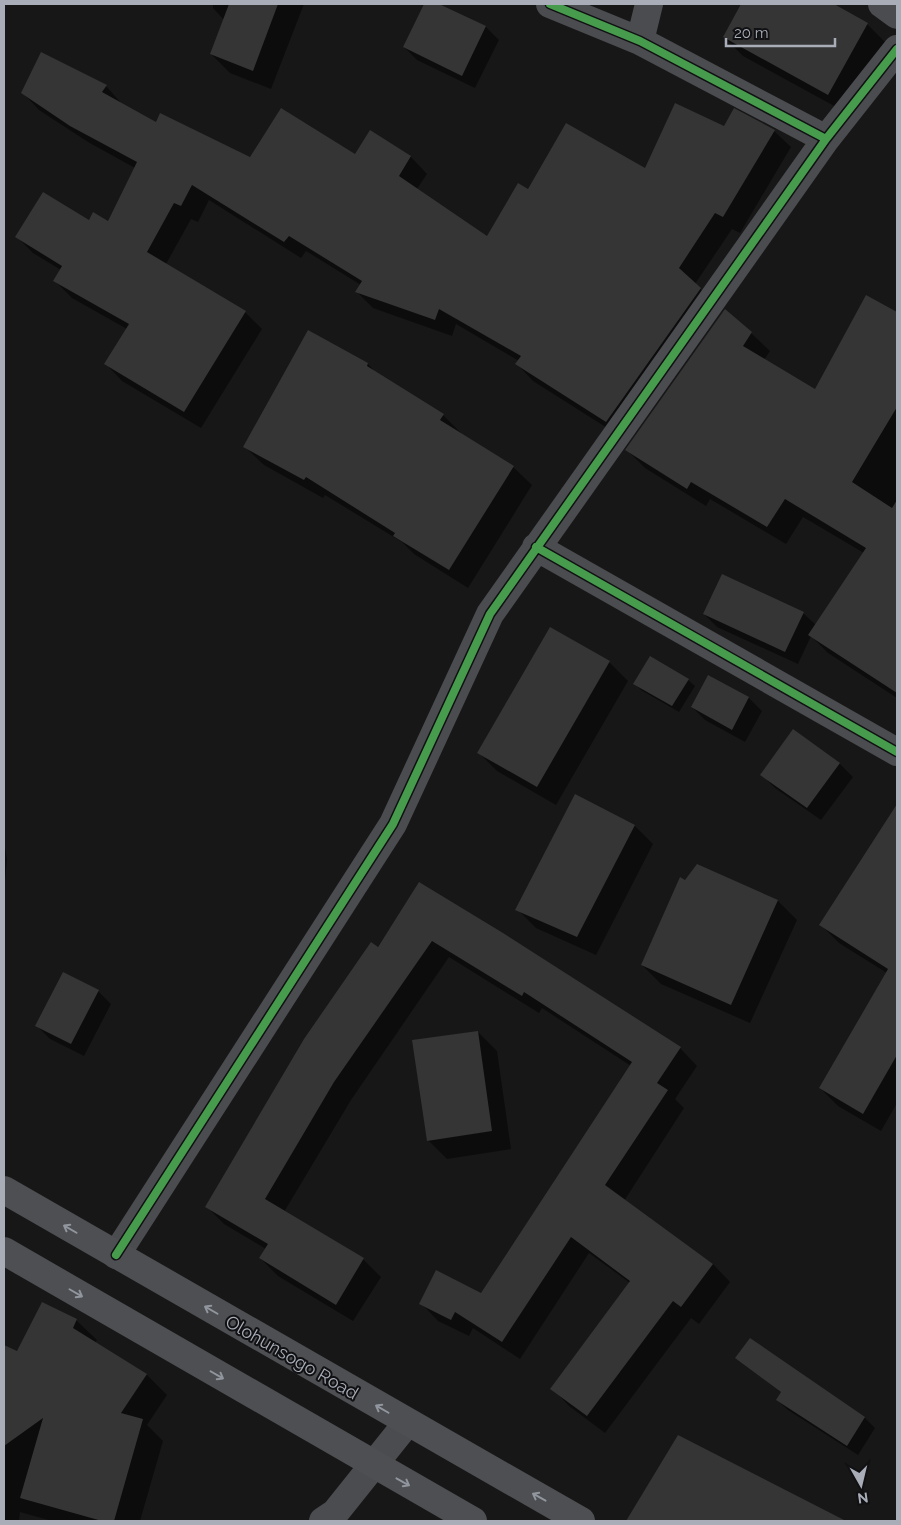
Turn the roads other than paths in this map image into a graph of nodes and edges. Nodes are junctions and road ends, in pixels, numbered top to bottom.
1 (550, 4) edge
2 (650, 4) edge
3 (882, 4) edge
4 (897, 15) edge
5 (640, 40) junction
6 (897, 49) edge
7 (826, 139) junction
8 (536, 547) junction
9 (897, 752) edge
10 (4, 1190) edge
11 (4, 1251) edge
12 (116, 1255) junction
13 (407, 1423) junction
14 (375, 1466) junction
15 (323, 1521) edge
16 (472, 1521) edge
17 (581, 1521) edge

1 - 5 street
2 - 5 street
3 - 4 street
5 - 7 street
6 - 7 street
7 - 8 street
8 - 9 street
8 - 12 street
12 -> 10 main road, Olohunsogo Road
11 -> 14 main road
13 -> 12 main road, Olohunsogo Road
13 - 14 street
17 -> 13 main road, Olohunsogo Road
14 - 15 street
14 -> 16 main road

